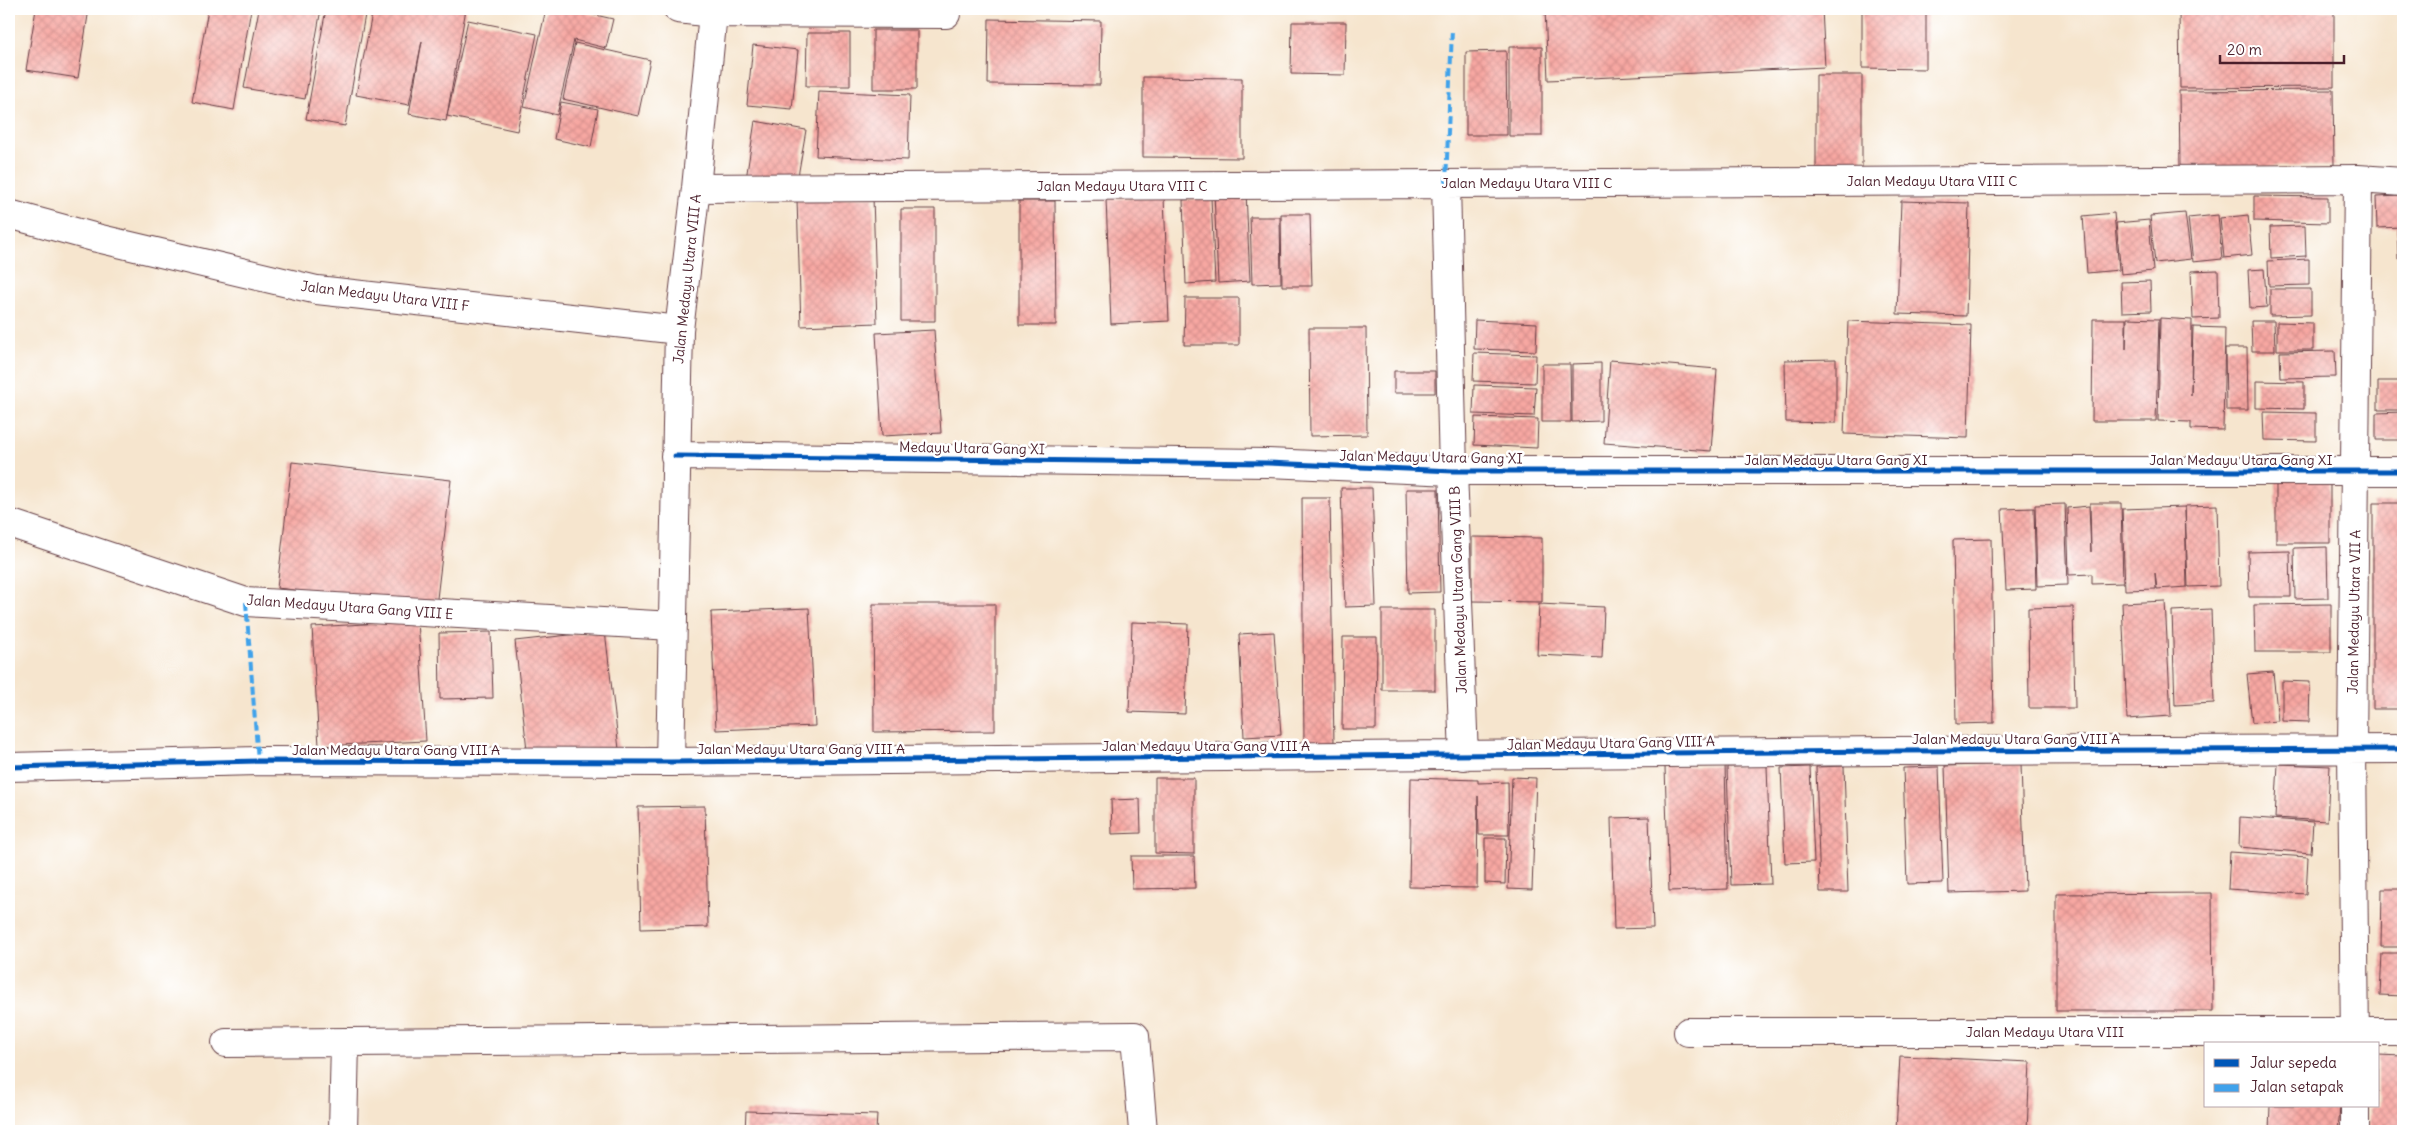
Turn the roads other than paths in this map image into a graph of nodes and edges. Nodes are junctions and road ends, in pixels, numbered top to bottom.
1 (678, 9) edge
2 (713, 13) junction
3 (946, 14) dead end
4 (2358, 179) junction
5 (2403, 182) edge
6 (1446, 184) junction
7 (696, 188) junction
8 (9, 214) edge
9 (678, 330) junction
10 (675, 456) junction
11 (1268, 463) joint
12 (1453, 471) junction
13 (2356, 471) junction
14 (2403, 471) edge
15 (9, 524) edge
16 (673, 626) junction
17 (2352, 749) junction
18 (2403, 749) edge
19 (1464, 756) junction
20 (670, 762) junction
21 (9, 767) edge
22 (1688, 1032) dead end
23 (2403, 1032) edge
24 (2355, 1038) edge
25 (345, 1042) junction
26 (226, 1043) dead end
27 (2355, 1108) edge
28 (343, 1131) edge
29 (1143, 1131) edge
30 (2355, 1131) edge

1 - 2 street
2 - 3 street
2 - 7 street, Jalan Medayu Utara VIII A
4 - 5 street, Jalan Medayu Utara VIII C
4 - 6 street, Jalan Medayu Utara VIII C
4 - 13 street, Jalan Medayu Utara VII A
6 - 7 street, Jalan Medayu Utara VIII C
6 - 12 street, Jalan Medayu Utara Gang VIII B
7 - 9 street, Jalan Medayu Utara VIII A
8 - 9 street, Jalan Medayu Utara VIII F
9 - 10 street, Jalan Medayu Utara VIII A
10 - 11 street, Medayu Utara Gang XI
10 - 16 street, Jalan Medayu Utara VIII A
11 - 12 street, Jalan Medayu Utara Gang XI
12 - 13 street, Jalan Medayu Utara Gang XI
12 - 19 street, Jalan Medayu Utara Gang VIII B
13 - 14 street, Jalan Medayu Utara Gang XI
13 - 17 street, Jalan Medayu Utara VII A
15 - 16 street, Jalan Medayu Utara Gang VIII E
16 - 20 street, Jalan Medayu Utara VIII A
17 - 18 street, Jalan Medayu Utara Gang VIII A
17 - 19 street, Jalan Medayu Utara Gang VIII A
17 - 24 street, Jalan Medayu Utara VII A
19 - 20 street, Jalan Medayu Utara Gang VIII A
20 - 21 street, Jalan Medayu Utara Gang VIII A
22 - 24 street, Jalan Medayu Utara VIII
23 - 24 street, Jalan Medayu Utara VIII
25 - 26 street
25 - 28 street
25 - 29 street
27 - 30 street

